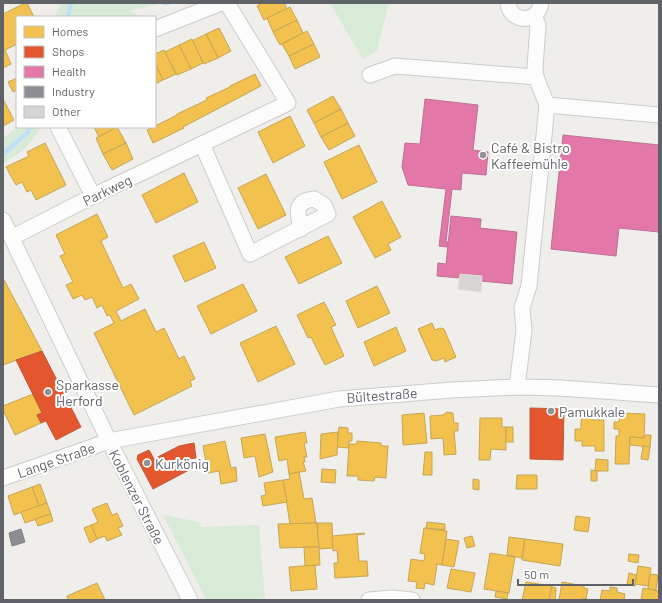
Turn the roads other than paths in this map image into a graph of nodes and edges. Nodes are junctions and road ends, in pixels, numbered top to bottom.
1 (221, 3) edge
2 (227, 3) edge
3 (508, 3) edge
4 (538, 9) edge
5 (156, 29) edge
6 (370, 75) dead end
7 (536, 77) junction
8 (548, 105) junction
9 (659, 115) edge
10 (59, 128) edge
11 (202, 144) junction
12 (93, 196) junction
13 (3, 220) edge
14 (300, 229) dead end
15 (12, 238) junction
16 (517, 388) junction
17 (659, 395) edge
18 (109, 441) junction
19 (3, 478) edge
20 (190, 600) edge
21 (369, 600) edge
22 (412, 600) edge

1 - 5 street
2 - 11 street, Parkweg
3 - 4 street
4 - 7 street
6 - 7 street
7 - 8 street
8 - 9 street
8 - 16 street
10 - 12 street
11 - 12 street, Parkweg
11 - 14 street
12 - 15 street, Parkweg
13 - 15 street, Koblenzer Straße
15 - 18 street, Koblenzer Straße
16 - 17 street, Bültestraße
16 - 18 street, Bültestraße
18 - 19 street, Lange Straße
18 - 20 street, Koblenzer Straße
21 - 22 street

